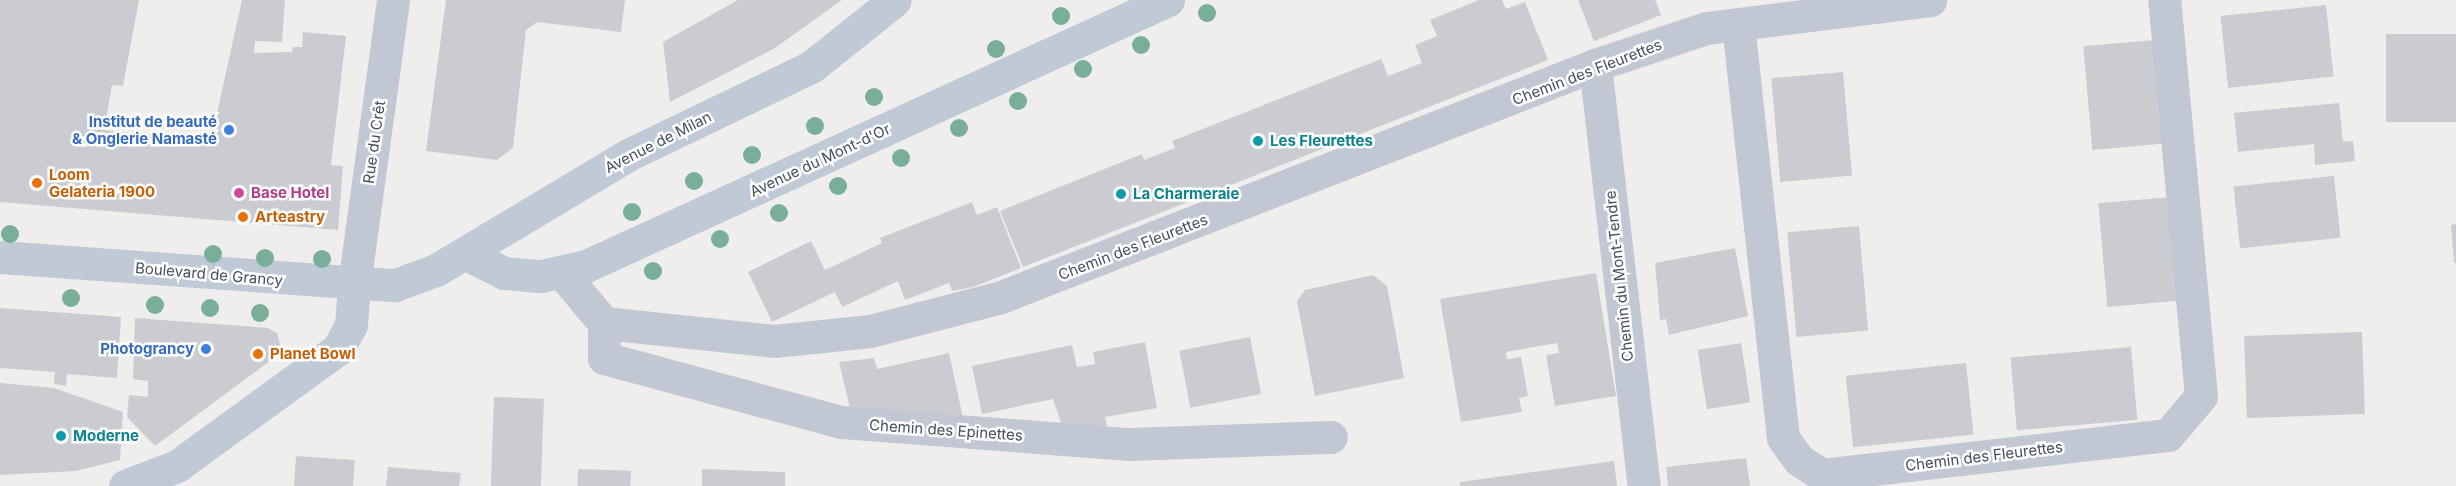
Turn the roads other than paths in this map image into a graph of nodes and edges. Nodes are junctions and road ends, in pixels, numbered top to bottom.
1 (393, 0) edge
2 (895, 0) edge
3 (1168, 0) edge
4 (1930, 0) edge
5 (2164, 0) edge
6 (1738, 24) junction
7 (1595, 65) junction
8 (466, 254) junction
9 (0, 257) edge
10 (562, 273) junction
11 (416, 279) joint
12 (354, 285) junction
13 (604, 323) junction
14 (1331, 437) dead end
15 (125, 486) edge
16 (1644, 486) edge

1 - 12 street, Rue du Crêt
2 - 8 street, Avenue de Milan
3 - 10 street, Avenue du Mont-d'Or
4 - 6 street, Chemin des Fleurettes
5 - 6 street, Chemin des Fleurettes
6 - 7 street, Chemin des Fleurettes
7 - 13 street, Chemin des Fleurettes
7 - 16 street, Chemin du Mont-Tendre
8 - 10 street, Avenue du Mont-d'Or
8 - 11 street, Avenue de Milan
9 - 12 street, Boulevard de Grancy
10 - 13 street
11 - 12 street, Boulevard de Grancy
12 - 15 street
13 - 14 street, Chemin des Epinettes

